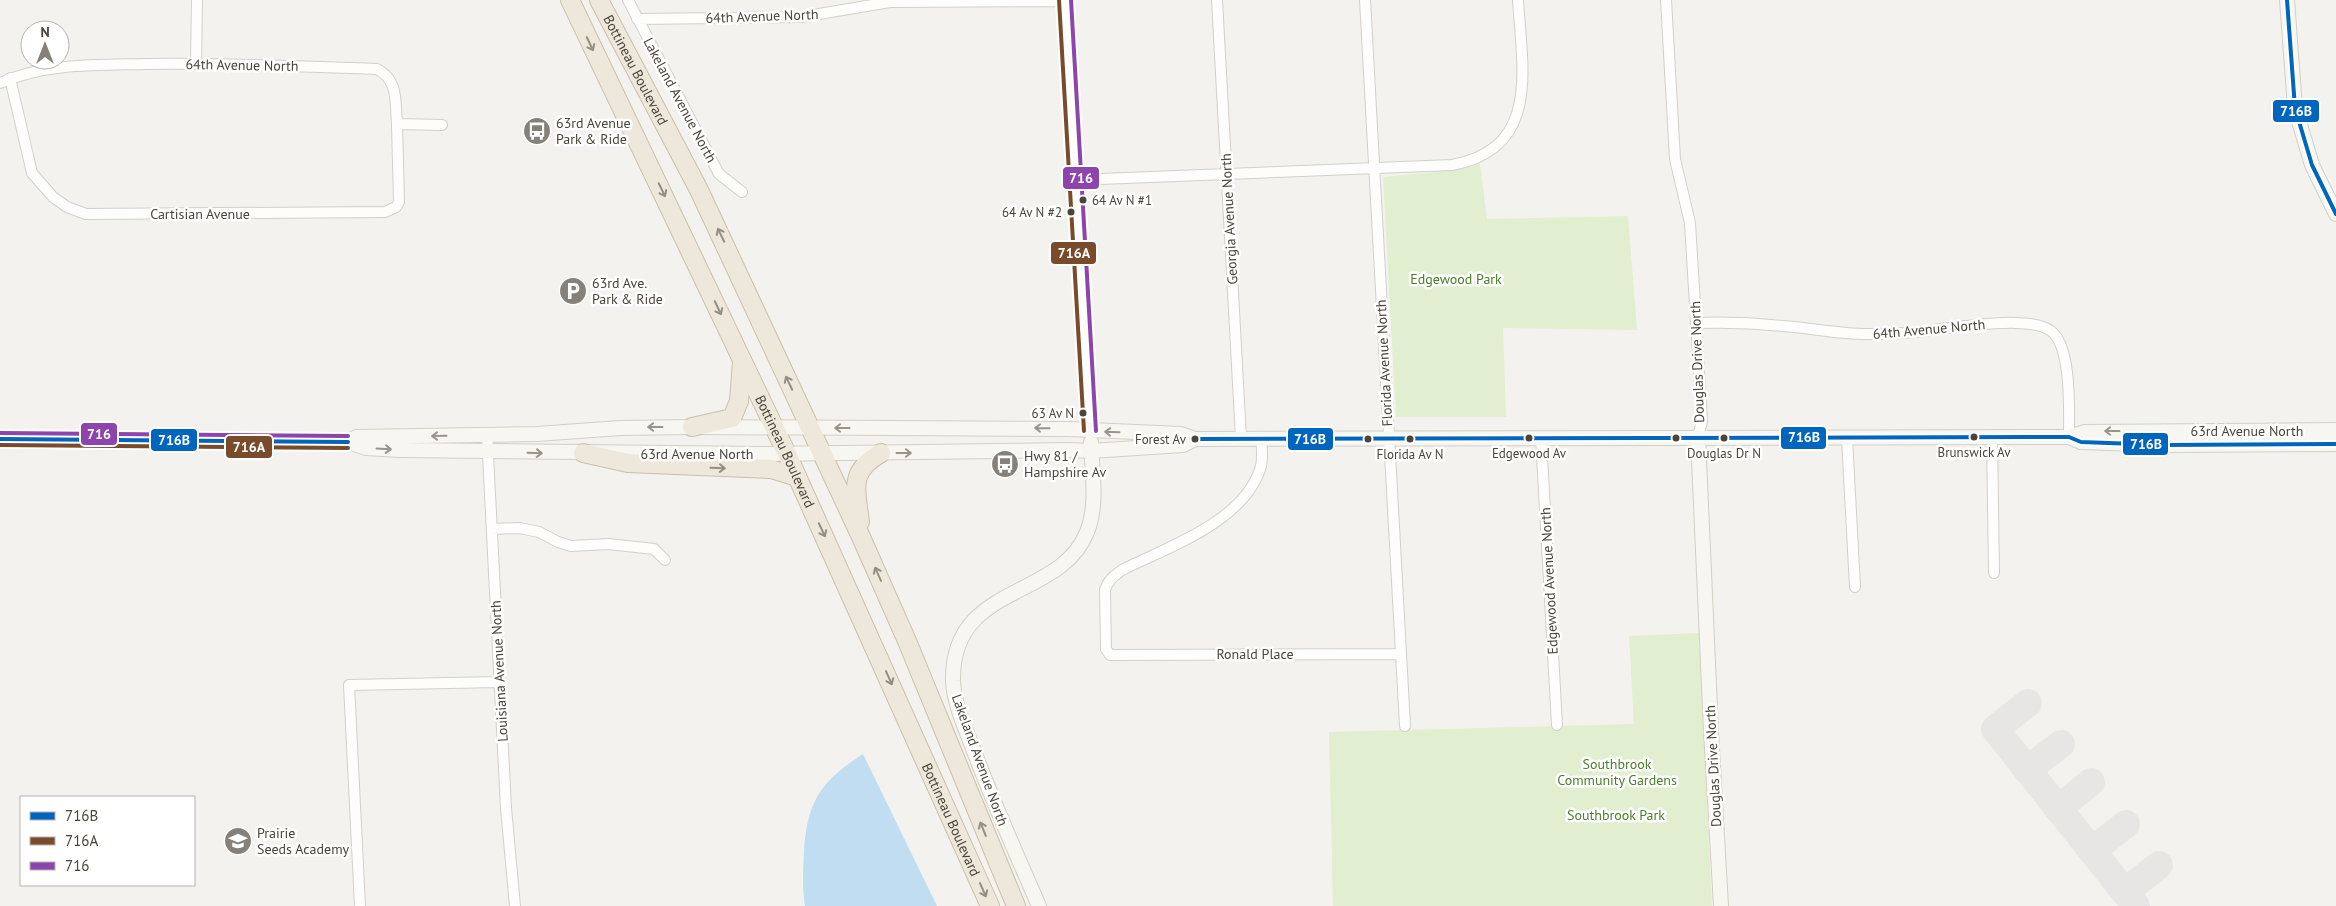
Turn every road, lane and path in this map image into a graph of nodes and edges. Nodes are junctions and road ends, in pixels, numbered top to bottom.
1 (197, 0) edge
2 (570, 0) edge
3 (599, 0) edge
4 (628, 0) edge
5 (1065, 0) edge
6 (1218, 0) edge
7 (1365, 0) edge
8 (1518, 0) edge
9 (1666, 0) edge
10 (2287, 0) edge
11 (637, 18) junction
12 (196, 64) junction
13 (5, 80) edge
14 (397, 124) junction
15 (442, 125) dead end
16 (1374, 168) junction
17 (1227, 174) junction
18 (1074, 180) junction
19 (742, 192) dead end
20 (2336, 214) edge
21 (1696, 323) junction
22 (742, 358) junction
23 (692, 427) junction
24 (774, 427) junction
25 (809, 428) junction
26 (2336, 430) edge
27 (1090, 431) junction
28 (487, 435) junction
29 (1698, 437) junction
30 (1992, 437) junction
31 (2069, 437) junction
32 (1241, 438) junction
33 (1388, 438) junction
34 (1542, 438) junction
35 (1847, 438) junction
36 (0, 439) edge
37 (1195, 439) junction
38 (1261, 439) junction
39 (348, 442) junction
40 (2336, 444) edge
41 (488, 451) junction
42 (1091, 451) junction
43 (583, 453) junction
44 (820, 453) junction
45 (881, 453) junction
46 (788, 454) junction
47 (797, 477) junction
48 (492, 529) junction
49 (861, 537) junction
50 (665, 560) dead end
51 (1994, 573) dead end
52 (1855, 587) dead end
53 (1401, 654) junction
54 (500, 682) junction
55 (1557, 724) dead end
56 (1405, 726) dead end
57 (360, 906) edge
58 (515, 906) edge
59 (990, 906) edge
60 (1016, 906) edge
61 (1039, 906) edge
62 (1721, 906) edge

1 - 12 street
2 -> 22 highway, Bottineau Boulevard
25 -> 3 highway, Bottineau Boulevard
4 - 11 street, Lakeland Avenue North
5 - 11 street, 64th Avenue North
5 - 18 street
6 - 17 street, Georgia Avenue North
7 - 16 street, Florida Avenue North
8 - 16 street
9 - 21 street, Douglas Drive North
10 - 20 street
11 - 19 street, Lakeland Avenue North
12 - 13 street, 64th Avenue North
12 - 14 street, 64th Avenue North
13 - 14 street, Cartisian Avenue
14 - 15 street
16 - 17 street
16 - 33 street, Florida Avenue North
17 - 18 street
17 - 32 street, Georgia Avenue North
18 - 27 street
21 - 29 street, Douglas Drive North
21 - 31 street, 64th Avenue North
22 - 23 highway
22 - 24 highway, Bottineau Boulevard
23 - 24 street, 63rd Avenue North
23 -> 28 street, 63rd Avenue North
24 - 25 street, 63rd Avenue North
24 - 46 highway, Bottineau Boulevard
27 -> 25 street, 63rd Avenue North
25 - 44 highway, Bottineau Boulevard
26 -> 31 street, 63rd Avenue North
37 -> 27 street, 63rd Avenue North
27 - 42 street, Lakeland Avenue North
28 -> 39 street, 63rd Avenue North
28 - 41 street, Louisiana Avenue North
29 - 34 street, 63rd Avenue North
29 - 35 street, 63rd Avenue North
29 - 62 street, Douglas Drive North
30 - 31 street, 63rd Avenue North
30 - 35 street, 63rd Avenue North
30 - 51 street
31 - 40 street, 63rd Avenue North
32 - 37 street, 63rd Avenue North
32 - 38 street, 63rd Avenue North
33 - 34 street, 63rd Avenue North
33 - 38 street, 63rd Avenue North
33 - 53 street, Florida Avenue North
34 - 55 street, Edgewood Avenue North
35 - 52 street
36 - 39 street, 63rd Avenue North
37 - 42 street, 63rd Avenue North
38 - 53 street, Ronald Place
39 -> 41 street, 63rd Avenue North
41 -> 43 street, 63rd Avenue North
41 - 48 street, Louisiana Avenue North
45 -> 42 street, 63rd Avenue North
42 - 61 street, Lakeland Avenue North
43 - 46 street, 63rd Avenue North
43 -> 47 highway
44 - 45 street, 63rd Avenue North
44 - 46 street, 63rd Avenue North
44 - 49 highway, Bottineau Boulevard
45 - 49 highway
46 - 47 highway, Bottineau Boulevard
47 -> 59 highway, Bottineau Boulevard
48 - 50 street
48 - 54 street, Louisiana Avenue North
60 -> 49 highway, Bottineau Boulevard
53 - 56 street, Florida Avenue North
54 - 57 street
54 - 58 street, Louisiana Avenue North

